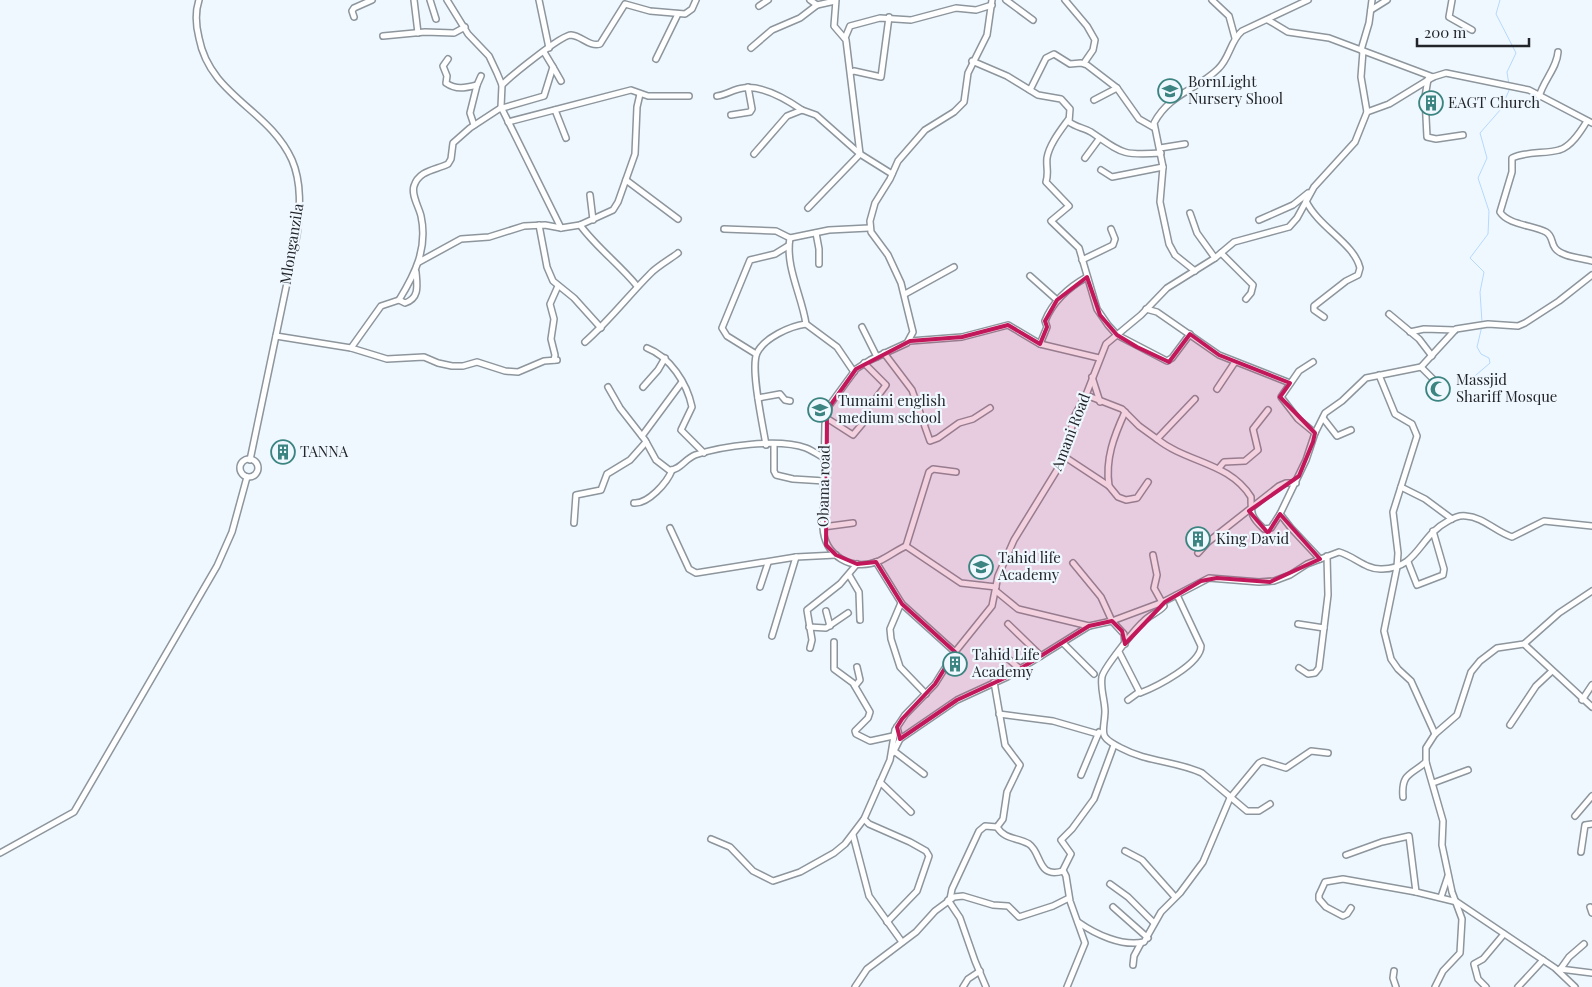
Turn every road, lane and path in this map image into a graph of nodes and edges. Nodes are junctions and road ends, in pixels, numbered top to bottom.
1 (199, 0) edge
2 (372, 0) edge
3 (414, 0) edge
4 (430, 0) edge
5 (447, 0) edge
6 (546, 0) edge
7 (620, 0) edge
8 (696, 0) edge
9 (768, 0) edge
10 (810, 0) edge
11 (835, 0) edge
12 (1006, 0) edge
13 (1065, 0) edge
14 (1212, 0) edge
15 (1308, 0) edge
16 (1372, 0) edge
17 (1387, 0) edge
18 (1452, 0) edge
19 (540, 2) edge
20 (992, 2) edge
21 (625, 4) junction
22 (817, 5) junction
23 (759, 6) dead end
24 (1372, 10) junction
25 (678, 14) junction
26 (354, 17) dead end
27 (889, 17) junction
28 (436, 19) dead end
29 (1033, 20) dead end
30 (1268, 20) junction
31 (465, 27) junction
32 (1472, 30) dead end
33 (418, 33) junction
34 (383, 36) dead end
35 (845, 38) junction
36 (1236, 38) junction
37 (751, 48) dead end
38 (547, 50) junction
39 (1362, 51) junction
40 (1558, 52) dead end
41 (448, 59) dead end
42 (656, 59) dead end
43 (972, 61) junction
44 (1084, 63) junction
45 (553, 68) junction
46 (850, 72) junction
47 (481, 76) dead end
48 (1430, 78) junction
49 (561, 81) dead end
50 (502, 85) junction
51 (477, 86) junction
52 (748, 88) junction
53 (1116, 88) junction
54 (1030, 90) junction
55 (640, 94) junction
56 (690, 96) dead end
57 (717, 96) dead end
58 (1540, 97) junction
59 (1094, 100) dead end
60 (501, 108) junction
61 (555, 110) junction
62 (802, 110) junction
63 (1368, 112) junction
64 (732, 115) dead end
65 (1068, 120) junction
66 (508, 122) junction
67 (1590, 122) edge
68 (474, 125) junction
69 (1153, 127) junction
70 (1463, 135) dead end
71 (566, 138) dead end
72 (1099, 139) junction
73 (1185, 144) dead end
74 (1160, 150) junction
75 (754, 154) dead end
76 (860, 154) junction
77 (1085, 158) dead end
78 (1163, 167) junction
79 (1101, 170) dead end
80 (892, 174) junction
81 (626, 180) junction
82 (1313, 190) junction
83 (590, 195) dead end
84 (1306, 201) junction
85 (808, 208) dead end
86 (1190, 213) dead end
87 (678, 219) dead end
88 (593, 220) junction
89 (1259, 220) dead end
90 (539, 225) junction
91 (580, 225) junction
92 (561, 228) junction
93 (870, 228) junction
94 (724, 229) dead end
95 (1111, 229) dead end
96 (816, 233) junction
97 (790, 238) junction
98 (788, 246) junction
99 (678, 253) dead end
100 (1221, 253) junction
101 (1215, 258) junction
102 (1082, 260) junction
103 (1592, 261) edge
104 (419, 262) junction
105 (818, 264) dead end
106 (954, 267) dead end
107 (416, 270) junction
108 (1195, 271) junction
109 (1592, 275) edge
110 (1030, 276) dead end
111 (1087, 277) junction
112 (558, 286) junction
113 (637, 286) junction
114 (905, 294) junction
115 (1246, 299) dead end
116 (399, 300) junction
117 (1057, 300) junction
118 (1146, 310) junction
119 (1389, 314) dead end
120 (1324, 317) dead end
121 (806, 324) junction
122 (862, 327) dead end
123 (601, 328) junction
124 (1455, 330) junction
125 (1410, 332) junction
126 (1190, 334) junction
127 (276, 336) junction
128 (1117, 336) junction
129 (910, 341) junction
130 (585, 342) dead end
131 (1040, 344) junction
132 (350, 348) junction
133 (647, 348) dead end
134 (756, 354) junction
135 (884, 354) junction
136 (1432, 356) junction
137 (877, 357) junction
138 (664, 358) junction
139 (1099, 358) junction
140 (1235, 362) junction
141 (1313, 362) dead end
142 (864, 364) junction
143 (1421, 367) junction
144 (854, 372) junction
145 (1379, 375) junction
146 (1092, 378) junction
147 (682, 382) junction
148 (1290, 383) junction
149 (1438, 384) dead end
150 (608, 387) dead end
151 (643, 387) dead end
152 (1217, 389) dead end
153 (1086, 395) junction
154 (758, 398) junction
155 (1195, 399) dead end
156 (790, 401) dead end
157 (874, 401) dead end
158 (1100, 402) junction
159 (990, 408) dead end
160 (1268, 410) dead end
161 (1125, 412) junction
162 (868, 417) dead end
163 (825, 418) junction
164 (1323, 418) junction
165 (1351, 430) dead end
166 (1315, 433) junction
167 (642, 436) junction
168 (1157, 439) junction
169 (646, 442) junction
170 (774, 444) junction
171 (766, 445) junction
172 (704, 453) junction
173 (1065, 457) junction
174 (826, 459) junction
175 (250, 460) junction
176 (1219, 468) junction
177 (672, 470) junction
178 (956, 472) dead end
179 (247, 477) junction
180 (825, 480) junction
181 (1148, 482) dead end
182 (1296, 483) junction
183 (1110, 486) junction
184 (1401, 487) junction
185 (634, 504) dead end
186 (1251, 513) junction
187 (1280, 514) junction
188 (1452, 519) junction
189 (574, 523) dead end
190 (853, 523) dead end
191 (1592, 526) edge
192 (823, 527) junction
193 (670, 528) dead end
194 (1433, 530) junction
195 (906, 546) junction
196 (1198, 553) dead end
197 (1153, 555) dead end
198 (836, 556) junction
199 (1327, 556) junction
200 (796, 557) junction
201 (1320, 559) junction
202 (768, 562) junction
203 (876, 562) junction
204 (1408, 562) junction
205 (1073, 563) dead end
206 (857, 564) junction
207 (1397, 568) junction
208 (849, 575) junction
209 (760, 587) dead end
210 (996, 589) junction
211 (1592, 591) edge
212 (1177, 595) junction
213 (901, 602) junction
214 (1163, 602) junction
215 (826, 611) dead end
216 (848, 613) dead end
217 (860, 620) dead end
218 (1112, 621) junction
219 (1008, 624) dead end
220 (1298, 624) dead end
221 (830, 626) junction
222 (1089, 626) junction
223 (809, 627) junction
224 (1324, 628) junction
225 (772, 636) dead end
226 (834, 642) dead end
227 (1062, 643) junction
228 (1125, 644) junction
229 (1524, 644) junction
230 (810, 648) dead end
231 (998, 651) dead end
232 (955, 652) junction
233 (1119, 652) junction
234 (1041, 656) junction
235 (857, 667) dead end
236 (1299, 668) dead end
237 (1020, 669) junction
238 (1552, 671) junction
239 (1094, 674) dead end
240 (994, 682) junction
241 (1592, 685) edge
242 (855, 686) junction
243 (1139, 692) junction
244 (926, 694) junction
245 (1128, 700) dead end
246 (1582, 700) junction
247 (1592, 707) edge
248 (999, 714) junction
249 (1510, 725) dead end
250 (897, 727) junction
251 (1102, 727) junction
252 (1098, 734) junction
253 (1435, 734) junction
254 (892, 736) junction
255 (900, 739) junction
256 (1114, 745) junction
257 (894, 751) junction
258 (1328, 753) dead end
259 (890, 760) junction
260 (1426, 762) junction
261 (1468, 770) dead end
262 (924, 774) dead end
263 (1081, 775) dead end
264 (880, 782) junction
265 (1433, 783) junction
266 (1592, 796) edge
267 (1403, 797) dead end
268 (1230, 798) junction
269 (1270, 804) dead end
270 (911, 812) dead end
271 (1575, 816) dead end
272 (864, 819) junction
273 (1592, 824) edge
274 (997, 827) junction
275 (853, 835) junction
276 (710, 839) dead end
277 (1125, 851) dead end
278 (1581, 852) dead end
279 (0, 853) edge
280 (1346, 855) dead end
281 (1063, 872) junction
282 (1449, 872) junction
283 (1110, 884) dead end
284 (1416, 892) junction
285 (1175, 897) junction
286 (1441, 897) junction
287 (1070, 898) junction
288 (949, 900) junction
289 (1457, 902) junction
290 (1113, 907) dead end
291 (1590, 907) dead end
292 (1351, 908) dead end
293 (1592, 913) edge
294 (887, 922) junction
295 (1078, 922) junction
296 (1154, 923) junction
297 (1504, 934) junction
298 (1148, 938) junction
299 (902, 942) junction
300 (1141, 943) junction
301 (1584, 944) dead end
302 (1543, 960) junction
303 (1133, 965) dead end
304 (1560, 970) junction
305 (980, 971) junction
306 (1394, 972) dead end
307 (1592, 973) edge
308 (855, 987) edge
309 (963, 987) edge
310 (986, 987) edge
311 (1067, 987) edge
312 (1396, 987) edge
313 (1435, 987) edge
314 (1486, 987) edge
315 (1518, 987) edge
316 (1575, 987) edge

1 - 127 street, Mlonganzila
2 - 26 street
3 - 33 street
4 - 28 street
5 - 31 street
6 - 19 street
7 - 21 street
8 - 25 street
9 - 23 street
10 - 22 street
11 - 22 street
11 - 35 street
12 - 29 street
13 - 44 street
14 - 36 street
15 - 30 street
16 - 24 street
17 - 24 street
18 - 32 street
19 - 38 street
20 - 27 street
20 - 43 street
21 - 25 street
21 - 38 street
22 - 37 street
24 - 39 street
25 - 42 street
27 - 35 street
27 - 46 street
30 - 36 street
30 - 39 street
31 - 33 street
31 - 50 street
33 - 34 street
35 - 46 street
36 - 69 street
38 - 45 street
38 - 50 street
39 - 48 street
39 - 63 street
40 - 58 street
41 - 51 street
43 - 54 street
43 - 80 street
44 - 53 street
44 - 54 street
45 - 49 street
45 - 60 street
46 - 76 street
47 - 51 street
48 - 58 street
48 - 63 street
48 - 70 street
50 - 60 street
51 - 68 street
52 - 57 street
52 - 62 street
52 - 64 street
53 - 59 street
53 - 69 street
54 - 65 street
55 - 56 street
55 - 61 street
55 - 81 street
58 - 67 street
60 - 66 street
60 - 68 street
61 - 66 street
61 - 71 street
62 - 75 street
62 - 76 street
63 - 82 street, Amani Road
65 - 72 street
65 - 102 street
66 - 92 street
67 - 103 street
68 - 104 street
69 - 74 street
72 - 74 street
72 - 77 street
73 - 74 street
74 - 78 street
76 - 80 street
76 - 85 street
78 - 79 street
78 - 108 street
80 - 93 street
81 - 87 street
81 - 88 street
82 - 84 street, Amani Road
82 - 89 street
83 - 88 street
84 - 100 street, Amani Road
84 - 120 street
86 - 101 street
88 - 91 street
90 - 92 street
90 - 104 street
90 - 112 street
91 - 92 street
91 - 113 street
93 - 96 street
93 - 114 street
94 - 97 street
95 - 102 street
96 - 97 street
96 - 105 street
97 - 98 street
98 - 121 street
98 - 134 street
99 - 113 street
100 - 101 street, Amani Road
100 - 115 street
101 - 108 street, Amani Road
102 - 111 street
104 - 107 street
106 - 114 street
107 - 116 street
107 - 116 street
108 - 118 street, Amani Road
109 - 124 street
110 - 117 street
111 - 117 street
111 - 128 street
112 - 123 street
112 - 132 street
113 - 123 street
114 - 129 street
116 - 132 street
117 - 131 street
118 - 126 street
118 - 128 street, Amani Road
119 - 125 street
121 - 134 street
121 - 144 street
122 - 137 street
123 - 130 street
124 - 125 street
124 - 136 street
125 - 136 street
126 - 128 street
126 - 140 street
127 - 132 street
127 - 175 street, Mlonganzila
128 - 139 street, Amani Road
129 - 131 street
129 - 135 street, Obama road
131 - 139 street
133 - 138 street
134 - 154 street
135 - 137 street, Obama road
135 - 159 street
136 - 143 street
137 - 142 street, Obama road
138 - 147 street
138 - 151 street
139 - 146 street, Amani Road
140 - 148 street
140 - 152 street
141 - 148 street
142 - 144 street, Obama road
142 - 157 street
143 - 145 street
143 - 149 street
144 - 163 street, Obama road
145 - 164 street
145 - 184 street
146 - 153 street, Amani Road
146 - 158 street
147 - 167 street
147 - 172 street
148 - 166 street
150 - 167 street
153 - 158 street
153 - 173 street, Amani Road
154 - 156 street
154 - 171 street
155 - 168 street
158 - 161 street
160 - 176 street
161 - 168 street
161 - 183 street
162 - 163 street
163 - 174 street, Obama road
164 - 165 street
164 - 166 street
166 - 182 street
167 - 169 street
168 - 176 street
169 - 177 street
169 - 189 street
170 - 171 street
170 - 174 street
170 - 180 street
171 - 172 street
172 - 177 street
173 - 183 street
173 - 210 street, Amani Road
174 - 180 street, Obama road
175 - 179 street
175 - 179 street
176 - 186 street
177 - 185 street
178 - 195 street
179 - 279 street
180 - 192 street, Obama road
181 - 183 street
182 - 186 street
182 - 187 street
184 - 188 street
184 - 207 street
186 - 187 street
186 - 196 street
187 - 201 street
188 - 191 street
188 - 194 street
190 - 192 street
192 - 198 street, Obama road
193 - 202 street
194 - 204 street
194 - 204 street
195 - 203 street
195 - 210 street
197 - 214 street
198 - 200 street
198 - 206 street
199 - 201 street
199 - 207 street
199 - 224 street
200 - 202 street
200 - 225 street
201 - 212 street
202 - 209 street
203 - 206 street
203 - 213 street
204 - 207 street
205 - 218 street
206 - 208 street
207 - 253 street
208 - 217 street
208 - 223 street
210 - 222 street
210 - 232 street, Amani Road
211 - 229 street
212 - 214 street
212 - 243 street
213 - 232 street
213 - 244 street
214 - 218 street
214 - 228 street
215 - 221 street
216 - 221 street
218 - 222 street
218 - 228 street
219 - 234 street
220 - 224 street
221 - 223 street
222 - 227 street
223 - 230 street
224 - 236 street
226 - 242 street
227 - 234 street
227 - 239 street
228 - 233 street
229 - 238 street
229 - 253 street
231 - 237 street
232 - 244 street, Amani Road
233 - 243 street
233 - 251 street
234 - 237 street
235 - 242 street
237 - 240 street
238 - 246 street
238 - 249 street
240 - 248 street
240 - 255 street
241 - 246 street
242 - 254 street
243 - 245 street
244 - 250 street, Amani Road
246 - 247 street
248 - 252 street
248 - 274 street
250 - 254 street, Amani Road
250 - 255 street
251 - 252 street
251 - 256 street
252 - 263 street
253 - 260 street
254 - 259 street, Amani Road
255 - 257 street
256 - 268 street
256 - 281 street
257 - 259 street
257 - 262 street
258 - 268 street
259 - 264 street, Amani Road
260 - 265 street
260 - 267 street
261 - 265 street
264 - 270 street
264 - 272 street, Amani Road
265 - 282 street
266 - 271 street
268 - 269 street
268 - 285 street
272 - 275 street, Amani Road
272 - 294 street
273 - 278 street
274 - 281 street
274 - 288 street
275 - 276 street, Amani Road
275 - 294 street
277 - 285 street
280 - 284 street
281 - 287 street
282 - 286 street
282 - 289 street
283 - 296 street
284 - 286 street
284 - 292 street
285 - 296 street
286 - 289 street
287 - 288 street
287 - 295 street
288 - 299 street
288 - 305 street
289 - 297 street
289 - 313 street
290 - 298 street
291 - 293 street
294 - 299 street
295 - 300 street
295 - 311 street
296 - 298 street
297 - 302 street
297 - 314 street
298 - 300 street
299 - 308 street
300 - 303 street
301 - 304 street
302 - 304 street
302 - 315 street
304 - 307 street
304 - 316 street
305 - 309 street
305 - 310 street
306 - 312 street

